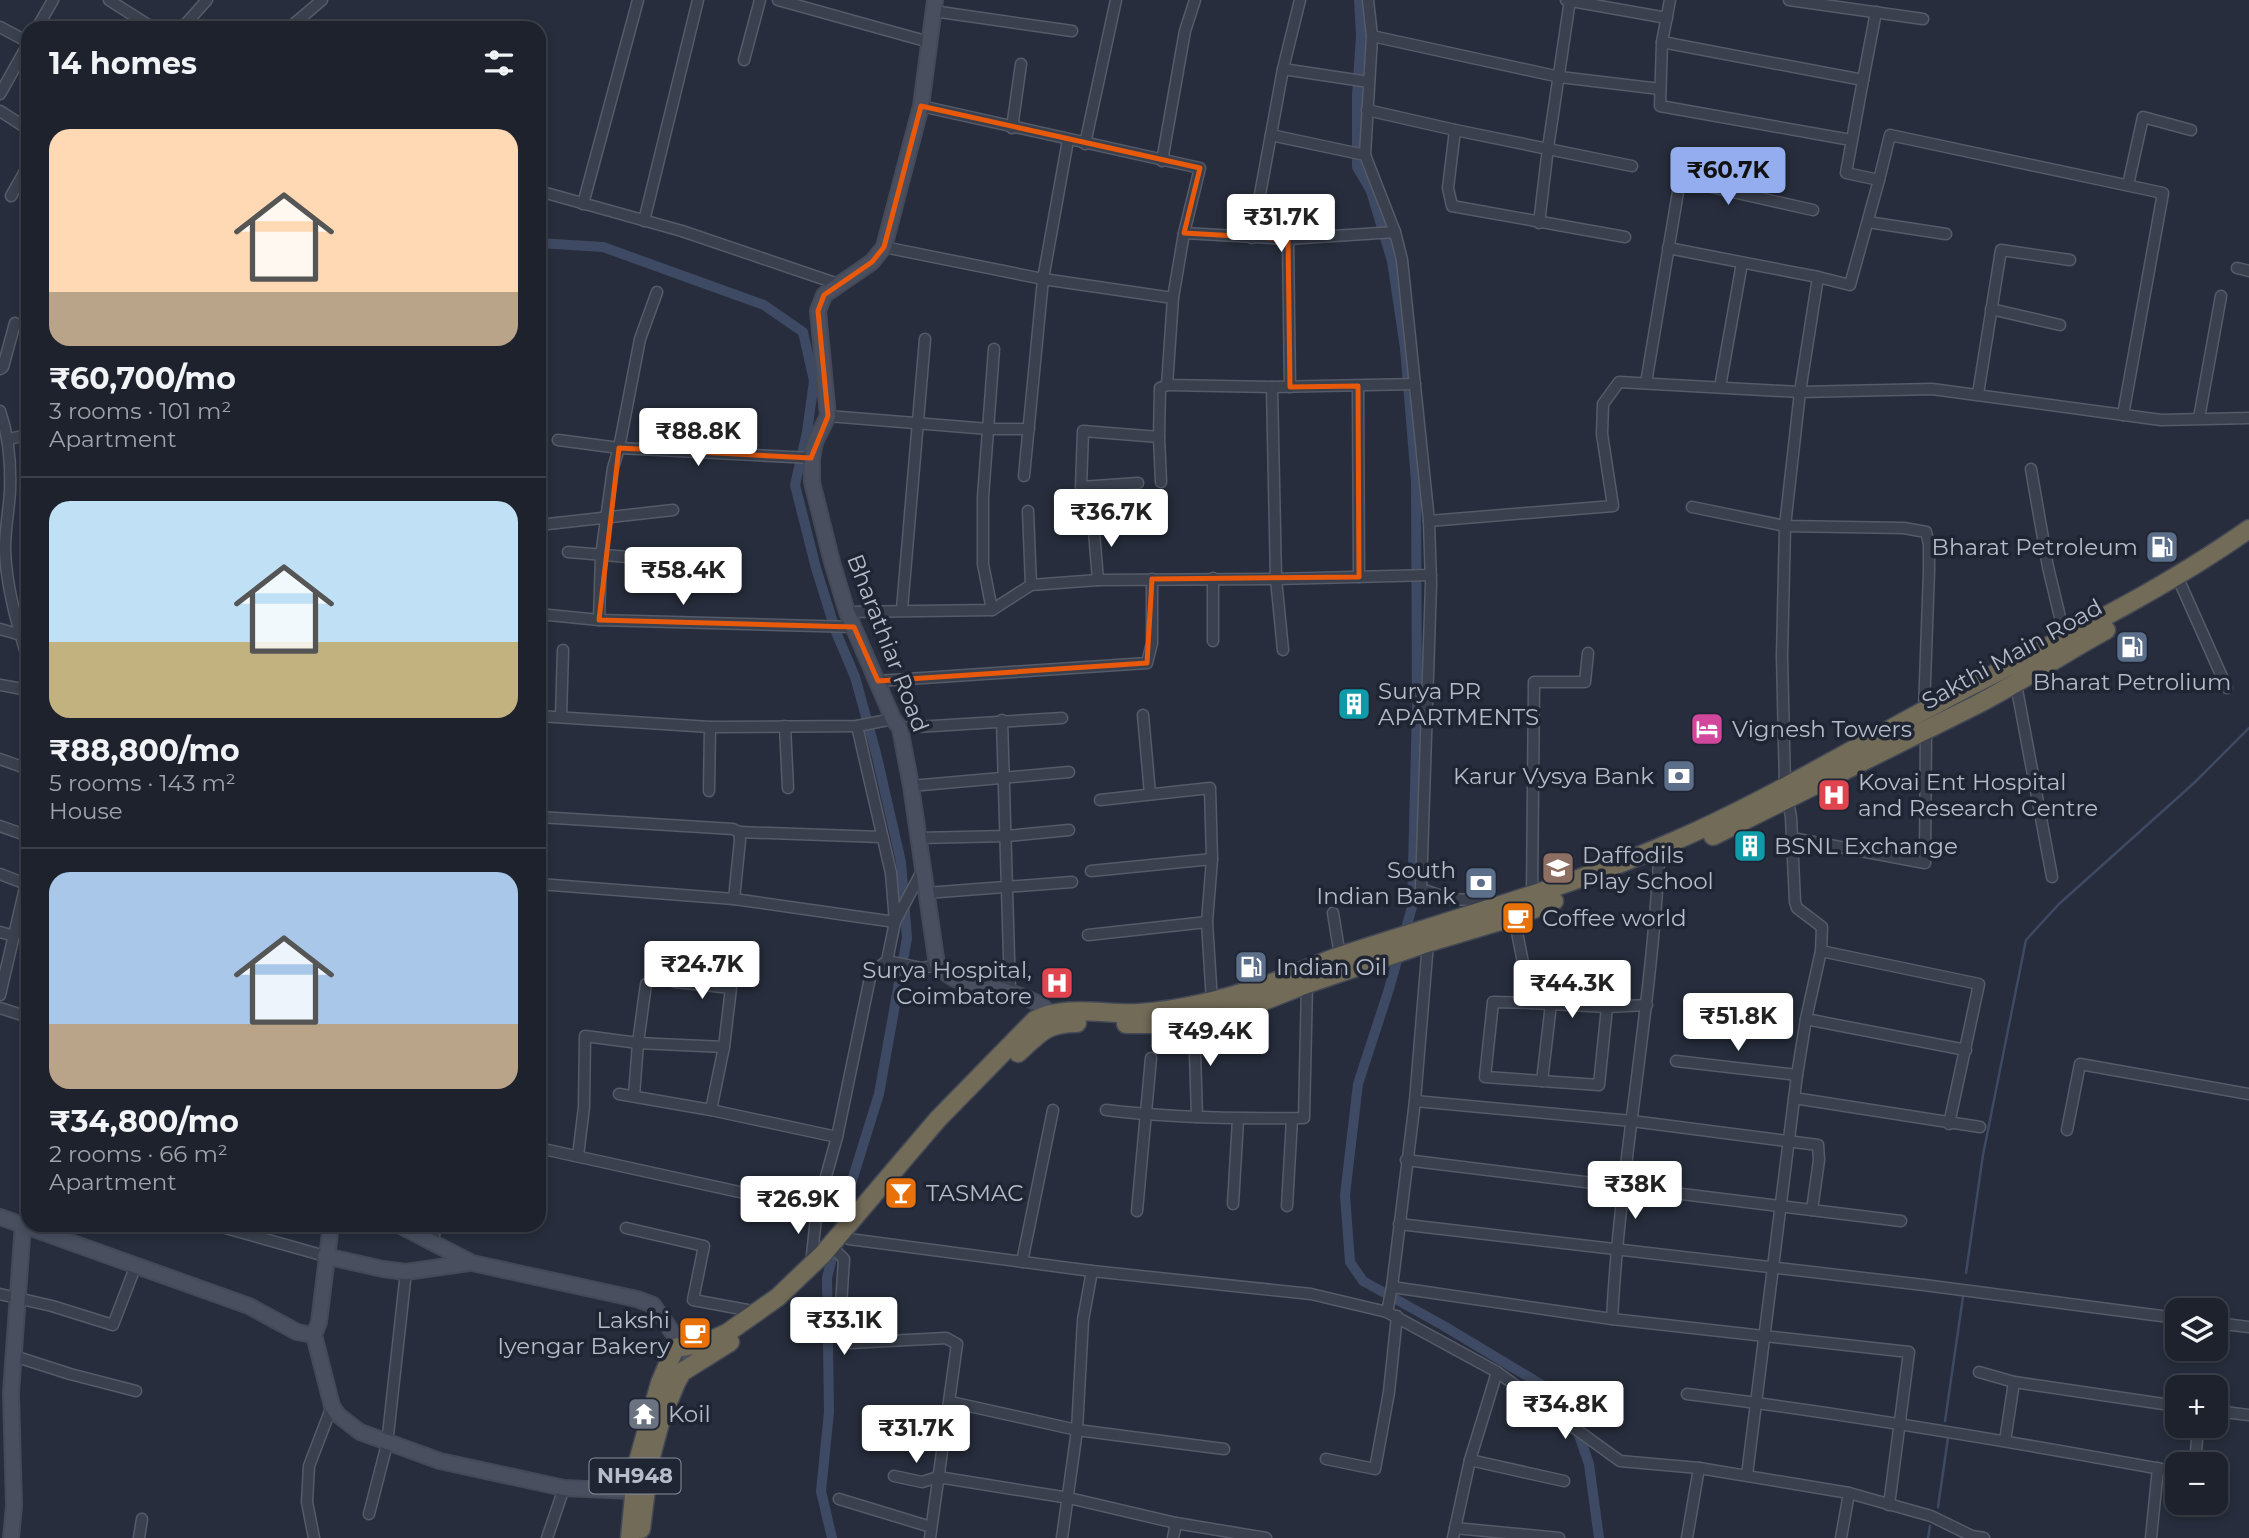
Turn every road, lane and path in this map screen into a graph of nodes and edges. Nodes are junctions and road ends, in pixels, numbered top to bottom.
1 (53, 0) edge
2 (109, 0) edge
3 (207, 0) edge
4 (322, 0) edge
5 (638, 0) edge
6 (698, 0) edge
7 (760, 0) edge
8 (778, 0) edge
9 (1116, 0) edge
10 (1195, 0) edge
11 (1300, 0) edge
12 (1368, 0) edge
13 (1569, 0) edge
14 (1670, 0) edge
15 (1789, 0) edge
16 (934, 5) edge
17 (1876, 12) junction
18 (1667, 18) junction
19 (1923, 19) dead end
20 (41, 21) edge
21 (142, 21) edge
22 (188, 21) edge
23 (297, 21) edge
24 (0, 27) edge
25 (1072, 31) dead end
26 (1372, 36) junction
27 (21, 39) edge
28 (929, 42) junction
29 (1662, 42) junction
30 (21, 56) edge
31 (744, 60) dead end
32 (1021, 64) dead end
33 (1283, 69) junction
34 (1560, 77) junction
35 (1863, 80) junction
36 (1369, 82) junction
37 (1660, 89) junction
38 (0, 94) edge
39 (920, 106) junction
40 (1367, 110) junction
41 (0, 111) edge
42 (21, 124) edge
43 (1012, 128) junction
44 (1455, 130) junction
45 (2191, 130) dead end
46 (1271, 135) junction
47 (1068, 140) junction
48 (1852, 140) junction
49 (1085, 144) junction
50 (1548, 148) junction
51 (1365, 155) junction
52 (1162, 160) junction
53 (1632, 166) dead end
54 (21, 178) edge
55 (1879, 180) junction
56 (2128, 185) junction
57 (546, 193) edge
58 (11, 196) dead end
59 (583, 204) junction
60 (1813, 211) dead end
61 (645, 221) junction
62 (1868, 222) junction
63 (1539, 223) junction
64 (1394, 232) junction
65 (1184, 233) junction
66 (1946, 234) dead end
67 (1625, 237) dead end
68 (1252, 238) junction
69 (1288, 239) junction
70 (884, 247) junction
71 (1668, 248) junction
72 (2070, 260) dead end
73 (1742, 262) junction
74 (2237, 268) dead end
75 (2249, 271) edge
76 (1818, 277) junction
77 (1043, 279) junction
78 (838, 284) junction
79 (656, 292) dead end
80 (2221, 296) dead end
81 (1173, 298) junction
82 (1991, 309) junction
83 (15, 323) dead end
84 (2060, 326) dead end
85 (925, 338) dead end
86 (994, 349) dead end
87 (0, 369) edge
88 (1646, 383) junction
89 (1415, 384) junction
90 (1167, 386) junction
91 (1358, 386) junction
92 (1272, 387) junction
93 (1290, 387) junction
94 (1720, 387) junction
95 (1800, 392) junction
96 (1978, 394) junction
97 (0, 411) edge
98 (2123, 415) junction
99 (828, 416) junction
100 (2199, 418) junction
101 (2249, 418) edge
102 (918, 424) junction
103 (989, 429) junction
104 (1029, 429) junction
105 (5, 433) edge
106 (1158, 437) junction
107 (558, 440) dead end
108 (619, 448) junction
109 (811, 458) junction
110 (2031, 469) dead end
111 (1024, 476) dead end
112 (1161, 482) dead end
113 (1138, 483) dead end
114 (1692, 507) dead end
115 (673, 510) dead end
116 (1028, 511) dead end
117 (3, 512) edge
118 (606, 516) junction
119 (1093, 520) dead end
120 (1429, 521) junction
121 (546, 524) edge
122 (1785, 526) junction
123 (2249, 529) edge
124 (2249, 541) edge
125 (568, 552) dead end
126 (601, 556) junction
127 (689, 562) dead end
128 (3, 563) edge
129 (1430, 575) junction
130 (1359, 577) junction
131 (1213, 578) junction
132 (1152, 579) junction
133 (1276, 579) junction
134 (1098, 580) junction
135 (2180, 585) junction
136 (1031, 586) junction
137 (902, 609) junction
138 (992, 610) junction
139 (15, 612) junction
140 (847, 612) junction
141 (21, 613) edge
142 (546, 615) edge
143 (599, 620) junction
144 (854, 627) junction
145 (0, 629) edge
146 (21, 635) joint
147 (2065, 638) junction
148 (1213, 642) dead end
149 (564, 650) dead end
150 (1283, 650) dead end
151 (1588, 653) dead end
152 (878, 681) junction
153 (2016, 684) junction
154 (0, 685) edge
155 (2227, 688) dead end
156 (21, 689) edge
157 (1924, 710) junction
158 (1143, 715) dead end
159 (546, 716) edge
160 (561, 717) junction
161 (1062, 718) dead end
162 (1002, 720) junction
163 (894, 722) junction
164 (785, 726) junction
165 (857, 726) junction
166 (710, 727) junction
167 (1927, 730) junction
168 (0, 759) edge
169 (21, 766) edge
170 (1069, 772) dead end
171 (1004, 778) junction
172 (911, 786) junction
173 (788, 788) dead end
174 (709, 791) dead end
175 (1786, 793) junction
176 (1150, 794) junction
177 (1100, 800) dead end
178 (546, 817) edge
179 (0, 826) edge
180 (1069, 830) dead end
181 (739, 832) junction
182 (21, 834) edge
183 (1007, 836) junction
184 (881, 837) junction
185 (918, 838) junction
186 (1792, 838) junction
187 (1212, 859) junction
188 (1659, 859) junction
189 (922, 872) junction
190 (1091, 872) dead end
191 (0, 874) edge
192 (2052, 877) dead end
193 (21, 879) edge
194 (1072, 882) dead end
195 (546, 885) edge
196 (1008, 887) junction
197 (926, 893) junction
198 (1532, 897) junction
199 (734, 899) junction
200 (21, 906) edge
201 (1491, 909) junction
202 (1333, 913) dead end
203 (1514, 917) junction
204 (895, 921) junction
205 (1207, 922) junction
206 (0, 932) edge
207 (1088, 935) dead end
208 (14, 936) junction
209 (1427, 939) junction
210 (1821, 951) junction
211 (1377, 952) junction
212 (1340, 956) junction
213 (888, 961) junction
214 (930, 967) junction
215 (675, 982) dead end
216 (646, 984) dead end
217 (1307, 984) junction
218 (1010, 991) junction
219 (0, 995) edge
220 (1212, 1002) junction
221 (1531, 1003) junction
222 (1551, 1004) junction
223 (1647, 1005) junction
224 (1607, 1007) junction
225 (0, 1008) edge
226 (21, 1015) edge
227 (1055, 1018) junction
228 (1194, 1020) junction
229 (1806, 1020) junction
230 (638, 1043) junction
231 (724, 1047) junction
232 (1966, 1050) junction
233 (1151, 1058) dead end
234 (1676, 1061) dead end
235 (1797, 1075) junction
236 (1542, 1082) junction
237 (619, 1094) dead end
238 (2249, 1094) edge
239 (634, 1096) junction
240 (1794, 1098) junction
241 (1415, 1101) junction
242 (711, 1110) junction
243 (1053, 1110) dead end
244 (1106, 1111) dead end
245 (1147, 1115) junction
246 (1197, 1117) junction
247 (1292, 1119) junction
248 (1238, 1120) junction
249 (1632, 1121) junction
250 (1949, 1124) junction
251 (1980, 1127) dead end
252 (2067, 1130) dead end
253 (836, 1138) junction
254 (1788, 1143) junction
255 (546, 1149) edge
256 (578, 1156) junction
257 (1406, 1160) junction
258 (1623, 1186) junction
259 (1233, 1204) dead end
260 (1782, 1205) junction
261 (1287, 1206) dead end
262 (817, 1209) junction
263 (1812, 1210) junction
264 (1137, 1211) dead end
265 (0, 1217) edge
266 (1901, 1221) dead end
267 (21, 1223) edge
268 (1399, 1224) junction
269 (626, 1228) dead end
270 (22, 1232) edge
271 (45, 1232) edge
272 (240, 1232) edge
273 (330, 1232) edge
274 (413, 1232) edge
275 (435, 1232) edge
276 (432, 1241) junction
277 (1616, 1249) junction
278 (326, 1256) junction
279 (828, 1257) junction
280 (1022, 1262) junction
281 (472, 1263) junction
282 (136, 1265) junction
283 (1774, 1268) junction
284 (1092, 1271) junction
285 (406, 1272) junction
286 (1392, 1287) junction
287 (0, 1294) edge
288 (18, 1298) junction
289 (758, 1312) junction
290 (1390, 1313) junction
291 (2165, 1317) edge
292 (1612, 1319) junction
293 (2228, 1324) edge
294 (2249, 1327) edge
295 (314, 1335) junction
296 (1766, 1337) junction
297 (682, 1346) junction
298 (14, 1356) junction
299 (695, 1364) junction
300 (1497, 1372) junction
301 (1979, 1372) dead end
302 (2014, 1382) junction
303 (136, 1391) dead end
304 (1687, 1394) dead end
305 (951, 1402) junction
306 (1758, 1403) junction
307 (2165, 1404) edge
308 (332, 1406) junction
309 (6, 1409) edge
310 (2228, 1412) edge
311 (2249, 1415) edge
312 (655, 1417) junction
313 (1899, 1425) junction
314 (1077, 1430) junction
315 (2005, 1441) junction
316 (387, 1444) junction
317 (1224, 1449) dead end
318 (1326, 1459) dead end
319 (1470, 1460) junction
320 (1699, 1468) junction
321 (2158, 1468) junction
322 (2165, 1469) edge
323 (1747, 1475) junction
324 (894, 1476) dead end
325 (938, 1477) junction
326 (7, 1478) edge
327 (1564, 1481) dead end
328 (564, 1488) junction
329 (633, 1491) junction
330 (1849, 1493) junction
331 (1069, 1498) junction
332 (839, 1499) dead end
333 (1889, 1505) junction
334 (369, 1514) dead end
335 (142, 1519) dead end
336 (1176, 1523) junction
337 (1951, 1527) junction
338 (930, 1532) edge
339 (1454, 1533) edge
340 (0, 1536) edge
341 (11, 1538) edge
342 (139, 1538) edge
343 (314, 1538) edge
344 (547, 1538) edge
345 (630, 1538) edge
346 (640, 1538) edge
347 (1062, 1538) edge
348 (1173, 1538) edge
349 (1266, 1538) edge
350 (1559, 1538) edge
351 (1687, 1538) edge
352 (1841, 1538) edge
353 (1949, 1538) edge
354 (1984, 1538) edge
355 (2151, 1538) edge

1 - 20 street
2 - 21 street
3 - 22 street
4 - 23 street
5 - 59 street
6 - 61 street
7 - 31 street
8 - 28 street
9 - 49 street
10 - 52 street
11 - 33 street
12 - 26 street
13 - 18 street
13 - 34 street
14 - 18 street
15 - 17 street
16 - 25 street
16 - 28 main road
17 - 19 street
17 - 35 street
18 - 29 street
24 - 27 street
26 - 34 street
26 - 36 street
28 - 39 main road
29 - 35 street
29 - 37 street
30 - 38 street
32 - 43 street
33 - 36 street
33 - 46 street
34 - 37 street
34 - 50 street
35 - 48 street
36 - 40 street
37 - 48 street
39 - 43 street
39 - 70 main road
40 - 44 street
40 - 51 street
41 - 42 street
43 - 47 street
44 - 50 street
44 - 63 street
45 - 56 street
46 - 51 street
46 - 68 street
47 - 49 street
47 - 77 street
48 - 55 street
49 - 52 street
50 - 53 street
50 - 63 street
51 - 64 street
52 - 65 street
54 - 58 street
55 - 56 street
55 - 62 street
56 - 98 street
57 - 59 street
59 - 61 street
60 - 71 street
61 - 78 street
62 - 66 street
62 - 76 street
63 - 67 street
64 - 69 street
64 - 89 street
65 - 68 street
65 - 81 street
68 - 69 street
69 - 93 street
70 - 77 street
70 - 78 main road, Bharathiar Road
71 - 73 street
71 - 88 street
72 - 82 street
73 - 76 street
73 - 94 street
74 - 75 street
76 - 95 street
77 - 81 street
77 - 104 street
78 - 99 main road, Bharathiar Road
79 - 108 street
80 - 100 street
81 - 90 street
82 - 84 street
82 - 96 street
83 - 87 street
85 - 102 street
86 - 103 street
88 - 94 street
88 - 120 street
89 - 91 street
89 - 120 street
90 - 92 street
90 - 106 street
91 - 93 street
91 - 130 street
92 - 93 street
92 - 133 street
94 - 95 street
95 - 96 street
95 - 122 street
96 - 98 street
97 - 105 street
98 - 100 street
99 - 102 street
99 - 109 main road, Bharathiar Road
100 - 101 street
102 - 103 street
102 - 137 street
103 - 104 street
103 - 138 street
104 - 111 street
105 - 117 street
106 - 112 street
106 - 113 street
107 - 108 street
108 - 109 street
108 - 118 street
109 - 140 main road, Bharathiar Road
110 - 147 street
114 - 122 street
115 - 118 street
116 - 136 street
117 - 128 street
118 - 121 street
118 - 126 street
119 - 134 street
120 - 129 street
122 - 157 street
122 - 175 street
123 - 147 highway
124 - 135 highway, Sakthi Main Road
125 - 126 street
126 - 127 street
126 - 143 street
128 - 139 street
129 - 130 street
129 - 201 street
130 - 133 street
131 - 132 street
131 - 133 street
131 - 148 street
132 - 134 street
132 - 152 street
133 - 150 street
134 - 136 street
135 - 153 highway, Sakthi Main Road
135 - 155 street
136 - 138 street
137 - 138 street
137 - 140 street
139 - 141 street
139 - 146 street
140 - 144 main road, Bharathiar Road
142 - 143 street
143 - 144 street
144 - 152 main road, Bharathiar Road
145 - 146 street
147 - 157 highway
149 - 160 street
151 - 198 street
152 - 163 main road, Bharathiar Road
153 - 167 highway, Sakthi Main Road
153 - 192 street
154 - 156 street
157 - 175 highway
158 - 176 street
159 - 160 street
160 - 166 street
161 - 162 street
162 - 163 street
162 - 171 street
163 - 165 street
163 - 172 main road, Bharathiar Road
164 - 165 street
164 - 166 street
164 - 173 street
165 - 184 street
166 - 174 street
167 - 175 highway, Sakthi Main Road
167 - 186 street
168 - 169 street
170 - 171 street
171 - 172 street
171 - 183 street
172 - 185 main road, Bharathiar Road
175 - 186 street
175 - 188 highway, Sakthi Main Road
175 - 198 highway
176 - 177 street
176 - 187 street
178 - 181 street
179 - 182 street
180 - 183 street
181 - 184 street
181 - 199 street
183 - 185 street
183 - 196 street
184 - 204 street
185 - 189 main road, Bharathiar Road
186 - 210 street
187 - 190 street
187 - 205 street
188 - 203 highway, Sakthi Main Road
188 - 223 street
189 - 197 main road, Bharathiar Road
189 - 204 street
191 - 193 street
194 - 196 street
195 - 199 street
196 - 197 street
196 - 218 street
197 - 214 main road, Bharathiar Road
198 - 201 highway
199 - 204 street
200 - 208 street
201 - 209 highway
202 - 212 street
203 - 209 highway, Sakthi Main Road
203 - 221 street
204 - 213 street
205 - 207 street
205 - 220 street
206 - 208 street
208 - 219 street
209 - 211 highway, Sakthi Main Road
209 - 241 street
210 - 229 street
210 - 232 street
211 - 212 highway
211 - 217 highway, Sakthi Main Road
212 - 220 highway
213 - 214 street
213 - 253 street
214 - 218 main road
215 - 231 street
216 - 230 street
217 - 228 highway, Sakthi Main Road
217 - 247 street
218 - 227 main road
220 - 227 highway
221 - 222 street
221 - 236 street
222 - 224 street
222 - 236 street
223 - 224 street
223 - 249 street
224 - 236 street
225 - 226 street
227 - 228 highway, Sakthi Main Road
227 - 279 highway, NH948
227 - 279 highway, NH948
228 - 246 street
229 - 232 street
229 - 235 street
230 - 231 street
230 - 239 street
230 - 256 street
231 - 242 street
232 - 250 street
233 - 245 street
234 - 235 street
235 - 240 street
237 - 239 street
238 - 252 street
239 - 242 street
240 - 250 street
240 - 254 street
241 - 249 street
241 - 257 street
242 - 253 street
243 - 280 street
244 - 245 street
245 - 246 street
245 - 264 street
246 - 248 street
247 - 248 street
247 - 261 street
248 - 259 street
249 - 254 street
249 - 258 street
250 - 251 street
253 - 262 street
254 - 260 street
254 - 263 street
255 - 256 street
256 - 262 street
257 - 258 street
257 - 268 street
258 - 260 street
258 - 277 street
260 - 263 street
260 - 283 street
262 - 279 street
263 - 266 street
265 - 267 main road
268 - 277 street
268 - 286 street
269 - 289 street
270 - 288 main road
271 - 282 main road
272 - 278 street
273 - 278 main road
274 - 276 main road
275 - 276 street
276 - 281 main road
277 - 283 street
277 - 292 street
278 - 285 main road
278 - 295 main road
279 - 280 street
279 - 289 highway, NH948
279 - 299 highway, NH948
279 - 305 street
280 - 284 street
281 - 285 main road
281 - 297 main road
282 - 288 street
282 - 295 main road
283 - 291 street
283 - 296 street
284 - 290 street
284 - 314 street
285 - 316 street
286 - 290 street
286 - 292 street
287 - 288 street
288 - 298 main road
289 - 297 highway, NH948
290 - 300 street
290 - 318 street
292 - 296 street
293 - 294 street
295 - 308 main road
296 - 306 street
296 - 313 street
297 - 299 main road
297 - 312 highway, NH948
298 - 303 street
298 - 309 main road
299 - 312 highway, NH948
300 - 319 street
300 - 320 street
301 - 302 street
302 - 307 street
302 - 315 street
304 - 306 street
305 - 314 street
305 - 325 street
306 - 313 street
306 - 323 street
308 - 316 main road
308 - 343 street
309 - 326 main road
310 - 311 street
312 - 329 highway, NH948
312 - 346 highway, NH948
313 - 315 street
313 - 333 street
314 - 317 street
314 - 331 street
315 - 321 street
316 - 328 main road
316 - 334 street
319 - 327 street
319 - 339 street
320 - 323 street
320 - 351 street
321 - 322 street
321 - 355 street
323 - 330 street
324 - 325 street
325 - 331 street
325 - 338 street
326 - 341 main road
328 - 329 main road
328 - 344 street
329 - 345 highway, NH948
330 - 333 street
330 - 352 street
331 - 336 street
331 - 347 street
332 - 338 street
333 - 337 street
335 - 342 street
336 - 348 street
336 - 349 street
337 - 353 street
337 - 354 street
339 - 350 street
340 - 341 street

